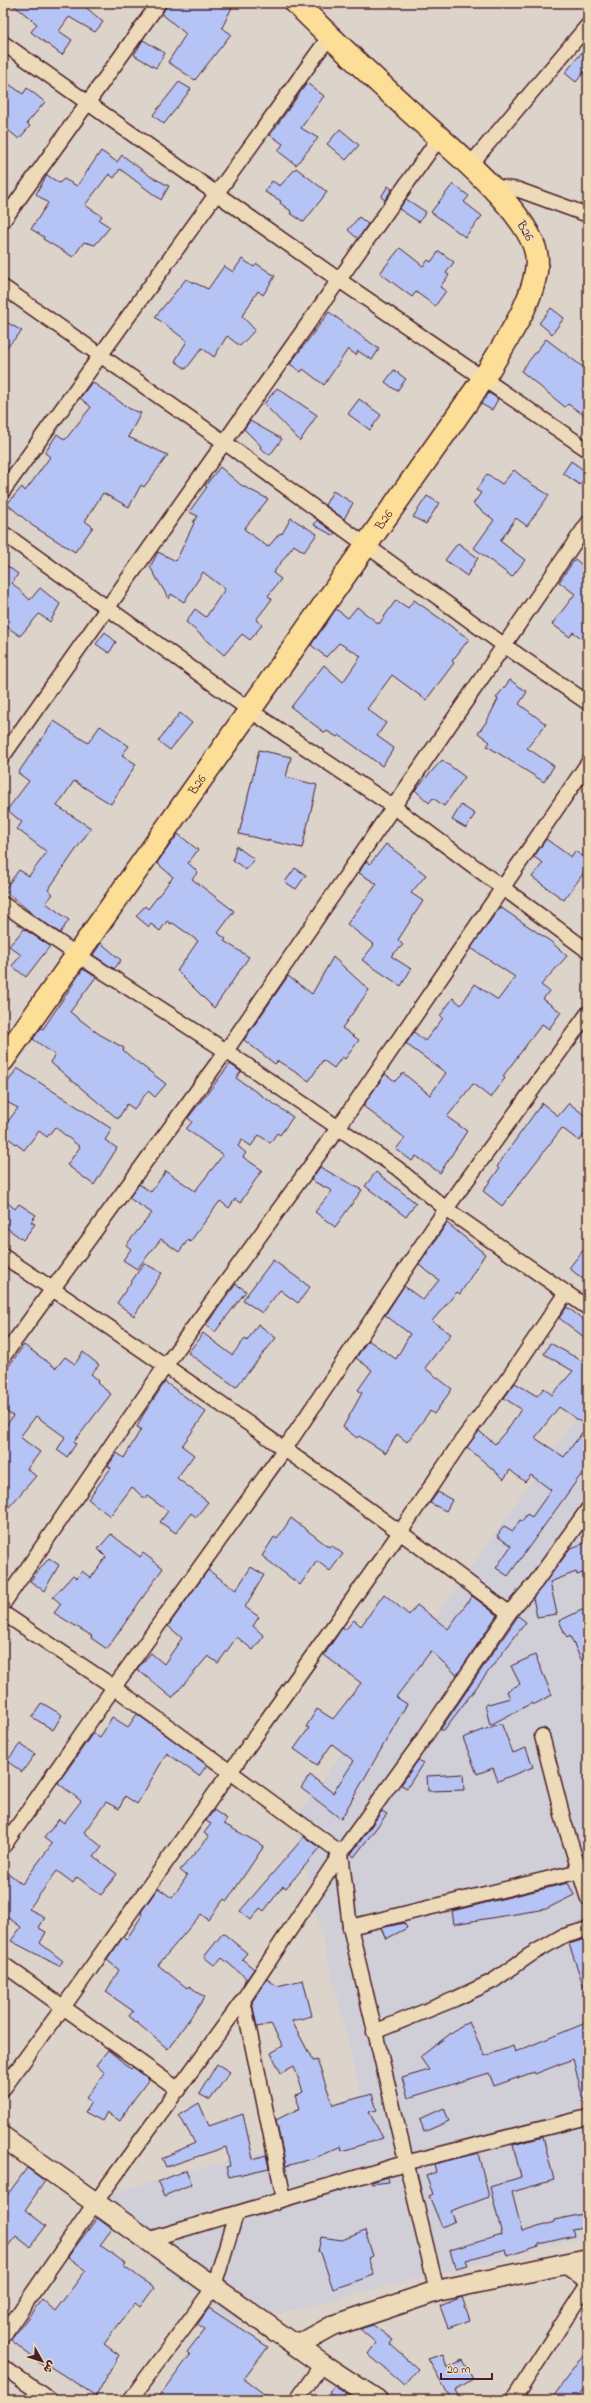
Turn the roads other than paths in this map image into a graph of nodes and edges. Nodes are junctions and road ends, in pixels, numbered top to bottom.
1 (159, 3) edge
2 (296, 3) edge
3 (588, 25) edge
4 (329, 36) junction
5 (3, 43) edge
6 (86, 103) junction
7 (438, 138) junction
8 (470, 165) junction
9 (491, 186) junction
10 (216, 194) junction
11 (588, 216) edge
12 (3, 221) edge
13 (339, 280) junction
14 (3, 287) edge
15 (100, 355) junction
16 (484, 378) junction
17 (224, 442) junction
18 (588, 450) edge
19 (3, 491) edge
20 (588, 523) edge
21 (3, 533) edge
22 (367, 546) junction
23 (108, 608) junction
24 (505, 646) junction
25 (588, 703) edge
26 (251, 711) junction
27 (3, 756) edge
28 (588, 763) edge
29 (394, 807) junction
30 (504, 887) junction
31 (3, 904) edge
32 (588, 950) edge
33 (76, 954) junction
34 (588, 1013) edge
35 (226, 1051) junction
36 (3, 1060) edge
37 (338, 1128) junction
38 (446, 1209) junction
39 (3, 1256) edge
40 (51, 1288) junction
41 (565, 1294) junction
42 (588, 1308) edge
43 (3, 1357) edge
44 (166, 1365) junction
45 (284, 1450) junction
46 (588, 1509) edge
47 (400, 1531) junction
48 (3, 1604) edge
49 (3, 1613) edge
50 (509, 1613) junction
51 (114, 1687) junction
52 (542, 1736) dead end
53 (231, 1771) junction
54 (3, 1847) edge
55 (341, 1853) junction
56 (584, 1870) edge
57 (588, 1899) edge
58 (350, 1927) junction
59 (588, 1929) edge
60 (3, 1964) edge
61 (243, 2000) junction
62 (64, 2006) junction
63 (374, 2032) junction
64 (3, 2089) edge
65 (179, 2090) junction
66 (588, 2117) edge
67 (3, 2138) edge
68 (405, 2163) junction
69 (284, 2199) junction
70 (95, 2203) junction
71 (236, 2214) junction
72 (147, 2240) junction
73 (588, 2259) edge
74 (563, 2265) junction
75 (588, 2283) edge
76 (214, 2287) junction
77 (437, 2291) junction
78 (3, 2336) edge
79 (297, 2346) junction
80 (322, 2364) junction
81 (3, 2367) edge
82 (50, 2400) edge
83 (130, 2400) edge
84 (297, 2400) edge
85 (376, 2400) edge
86 (513, 2400) edge

1 - 6 street
2 - 4 highway, B26
3 - 8 street
4 - 7 highway, B26
4 - 10 street
5 - 6 street
6 - 10 street
6 - 12 street
7 - 8 highway, B26
7 - 13 street
8 - 9 highway, B26
9 - 11 street
9 - 16 highway, B26
10 - 13 street
10 - 15 street
13 - 16 street
13 - 17 street
14 - 15 street
15 - 17 street
15 - 19 street
16 - 18 street
16 - 22 highway, B26
17 - 22 street
17 - 23 street
20 - 24 street
21 - 23 street
22 - 24 street
22 - 26 highway, B26
23 - 26 street
23 - 27 street
24 - 25 street
24 - 29 street
26 - 29 street
26 - 33 highway, B26
28 - 30 street
29 - 30 street
29 - 35 street
30 - 32 street
30 - 37 street
31 - 33 street
33 - 35 street
33 - 36 highway, B26
34 - 38 street
35 - 37 street
35 - 40 street
37 - 38 street
37 - 44 street
38 - 41 street
38 - 45 street
39 - 40 street
40 - 43 street
40 - 44 street
41 - 42 street
41 - 47 street
44 - 45 street
44 - 48 street
45 - 47 street
45 - 51 street
46 - 50 street
47 - 50 street
47 - 53 street
49 - 51 street
50 - 55 street
51 - 53 street
51 - 54 street
52 - 56 street
53 - 55 street
53 - 62 street
55 - 58 street
55 - 61 street
56 - 57 street
56 - 58 street
58 - 63 street
59 - 63 street
60 - 62 street
61 - 65 street
61 - 69 street
62 - 64 street
62 - 65 street
63 - 68 street
65 - 70 street
66 - 68 street
67 - 70 street
68 - 69 street
68 - 77 street
69 - 71 street
70 - 72 street
70 - 78 street
71 - 72 street
71 - 76 street
72 - 76 street
73 - 74 street
74 - 75 street
74 - 77 street
75 - 86 street
76 - 79 street
76 - 83 street
77 - 79 street
79 - 80 street
80 - 84 street
80 - 85 street
81 - 82 street

